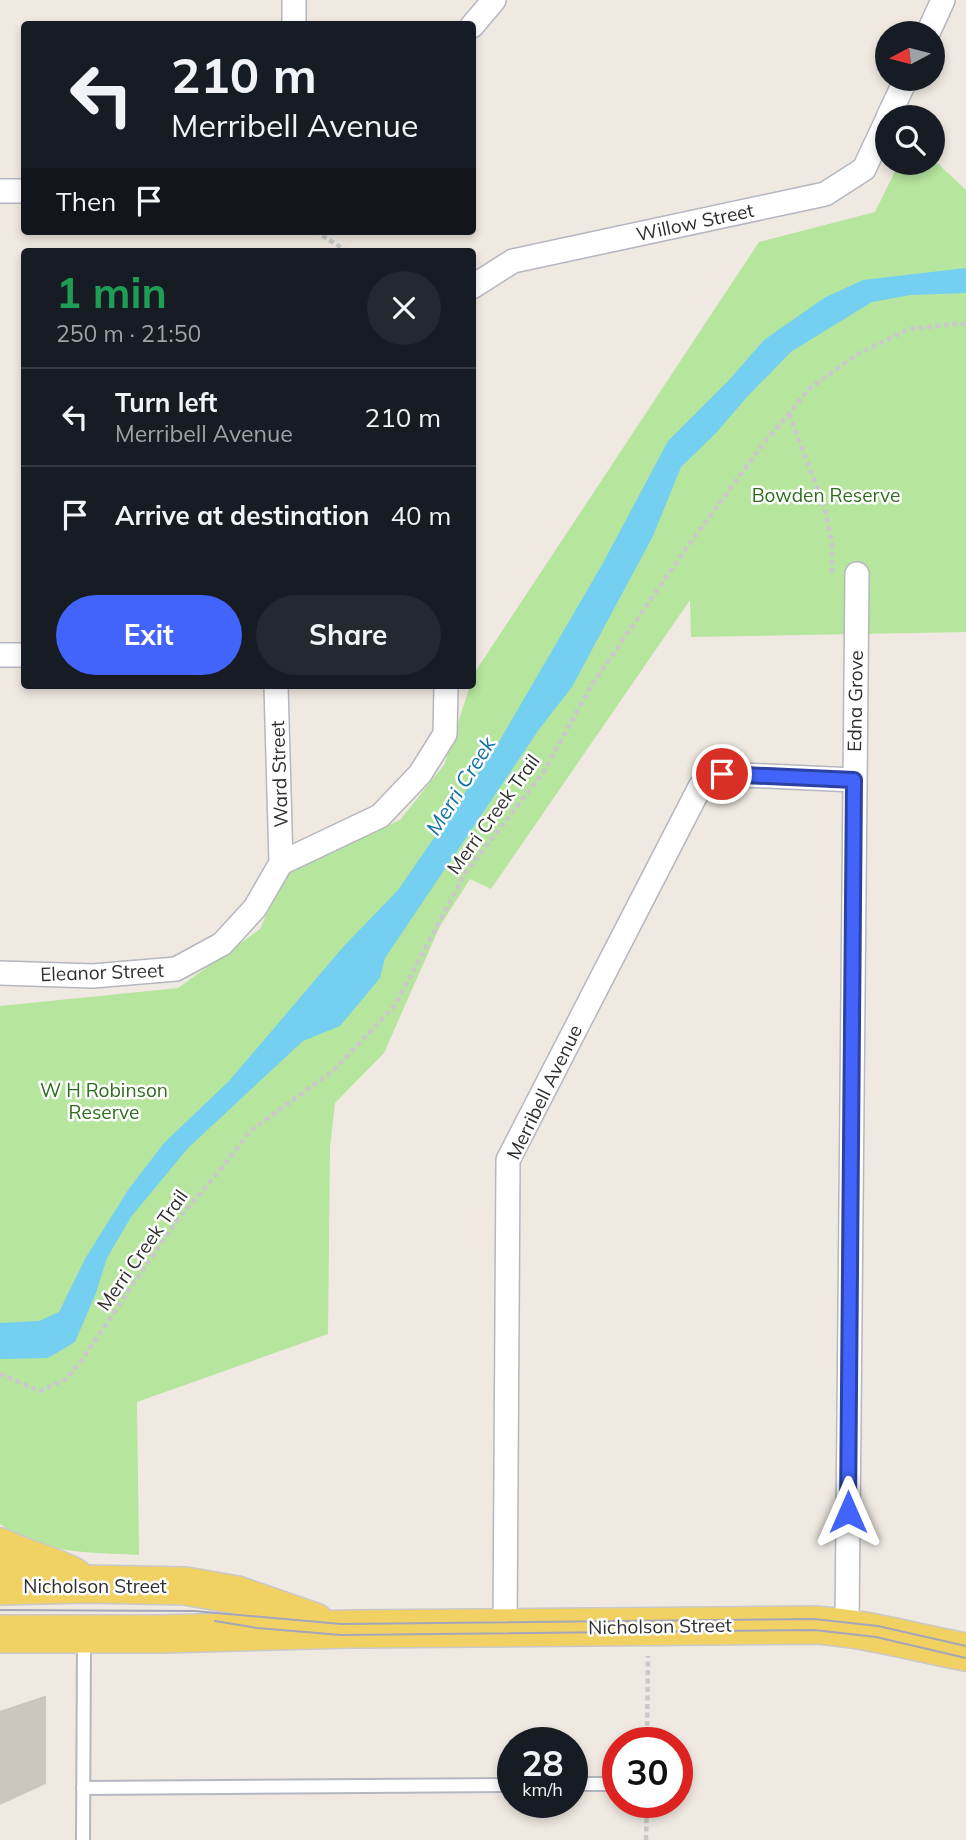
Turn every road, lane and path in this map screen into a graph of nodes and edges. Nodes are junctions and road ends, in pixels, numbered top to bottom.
1 (294, 0) edge
2 (494, 0) edge
3 (943, 0) edge
4 (294, 21) edge
5 (476, 21) edge
6 (933, 21) edge
7 (875, 146) edge
8 (0, 191) edge
9 (21, 191) edge
10 (321, 235) edge
11 (342, 248) edge
12 (476, 285) edge
13 (966, 324) edge
14 (788, 413) junction
15 (857, 574) dead end
16 (832, 581) dead end
17 (0, 655) edge
18 (21, 655) edge
19 (276, 689) edge
20 (446, 689) edge
21 (854, 780) junction
22 (281, 863) junction
23 (0, 973) edge
24 (0, 1374) edge
25 (0, 1547) edge
26 (88, 1584) junction
27 (0, 1586) edge
28 (649, 1626) junction
29 (847, 1626) junction
30 (505, 1628) junction
31 (352, 1629) junction
32 (0, 1634) edge
33 (66, 1634) junction
34 (966, 1652) edge
35 (0, 1656) edge
36 (647, 1727) edge
37 (497, 1785) edge
38 (83, 1788) junction
39 (647, 1818) edge
40 (83, 1840) edge
41 (646, 1840) edge

1 - 4 street
2 - 5 street
3 - 6 street
7 - 12 street, Willow Street
8 - 9 street
10 - 11 path
13 - 14 path, Merri Creek Trail
14 - 16 path
14 - 24 path, Merri Creek Trail
15 - 21 street, Edna Grove
17 - 18 street
19 - 22 street, Ward Street
20 - 22 street
21 - 29 street, Edna Grove
21 - 30 street, Merribell Avenue
22 - 23 street, Eleanor Street
25 - 26 main road
26 - 27 main road, Nicholson Street
26 - 31 main road, Nicholson Street
28 - 29 main road, Nicholson Street
28 - 30 main road, Nicholson Street
28 - 36 path
29 - 34 main road, Nicholson Street
30 - 31 main road, Nicholson Street
31 - 33 main road, Nicholson Street
32 - 33 main road, Nicholson Street
33 - 35 main road
33 - 38 lane
37 - 38 lane
38 - 40 lane
39 - 41 path

